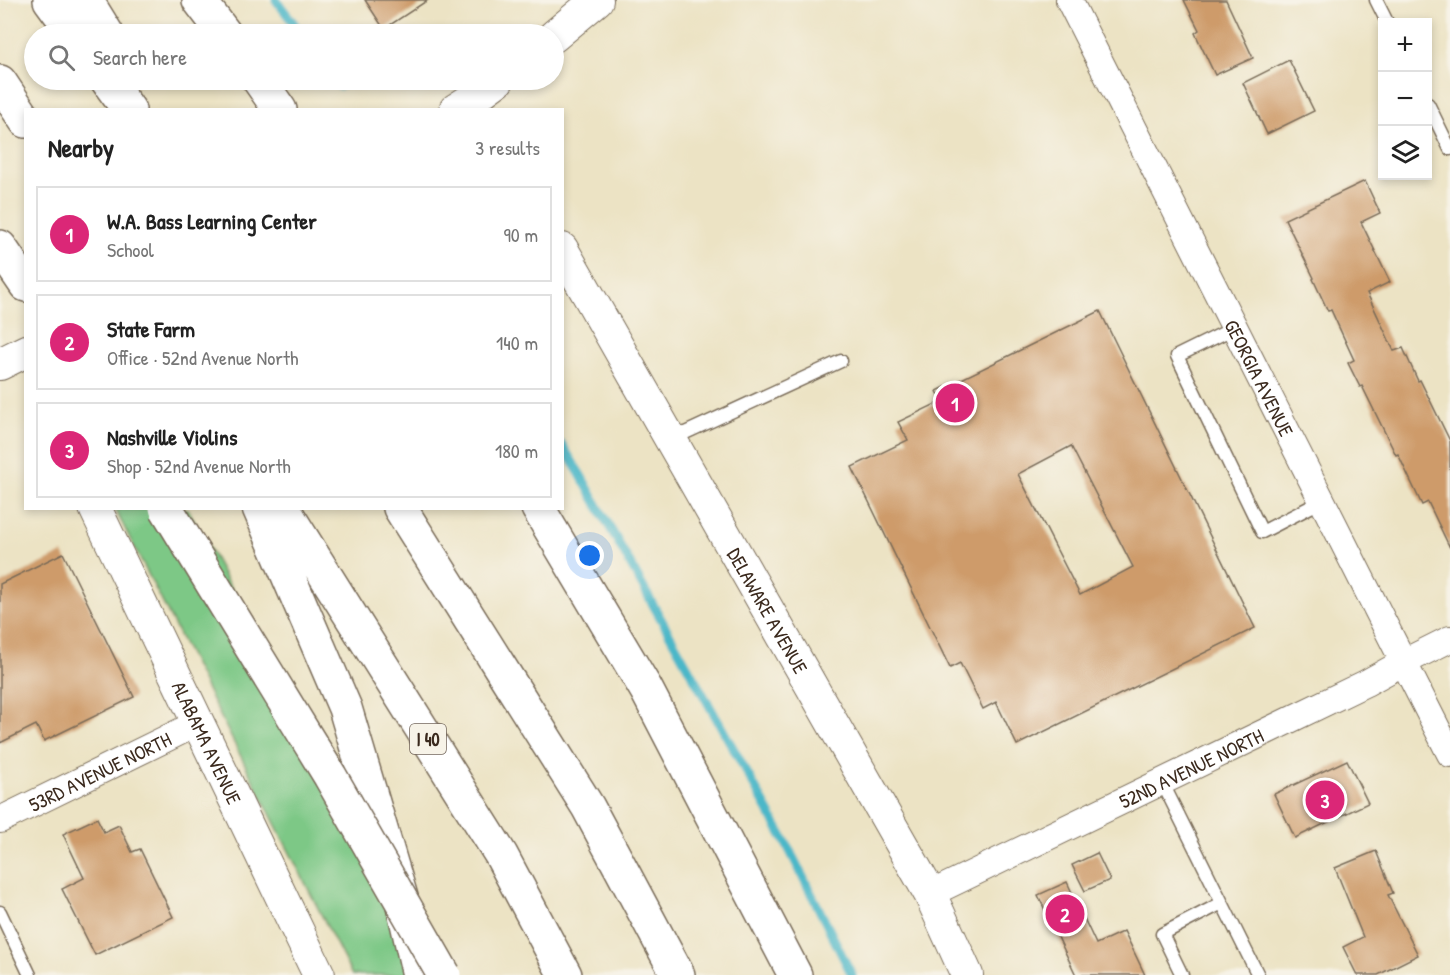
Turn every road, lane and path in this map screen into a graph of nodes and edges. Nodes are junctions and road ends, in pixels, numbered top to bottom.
1 (50, 0) edge
2 (86, 0) edge
3 (199, 0) edge
4 (597, 0) edge
5 (1069, 0) edge
6 (1376, 0) edge
7 (1385, 18) edge
8 (68, 24) edge
9 (101, 24) edge
10 (217, 24) edge
11 (564, 28) edge
12 (0, 82) edge
13 (114, 90) edge
14 (141, 90) edge
15 (266, 90) edge
16 (128, 108) edge
17 (152, 108) edge
18 (279, 108) edge
19 (1432, 112) edge
20 (24, 118) edge
21 (1450, 149) edge
22 (0, 247) edge
23 (564, 252) edge
24 (24, 282) edge
25 (1234, 328) junction
26 (841, 361) dead end
27 (671, 439) junction
28 (1322, 501) junction
29 (96, 510) edge
30 (167, 510) edge
31 (260, 510) edge
32 (284, 510) edge
33 (401, 510) edge
34 (539, 510) edge
35 (1450, 639) edge
36 (1404, 662) junction
37 (198, 723) junction
38 (1450, 754) edge
39 (1162, 782) junction
40 (0, 820) edge
41 (930, 894) junction
42 (1222, 903) junction
43 (0, 912) edge
44 (30, 975) edge
45 (319, 975) edge
46 (419, 975) edge
47 (444, 975) edge
48 (565, 975) edge
49 (678, 975) edge
50 (795, 975) edge
51 (967, 975) edge
52 (1182, 975) edge
53 (1258, 975) edge

1 - 8 highway
2 - 9 highway
3 - 10 highway
4 - 11 street
5 - 25 street, GEORGIA AVENUE
6 - 7 lane
12 - 20 highway
13 - 16 highway
14 - 17 highway
15 - 18 highway
19 - 21 lane
22 - 24 highway
23 - 27 street, DELAWARE AVENUE
25 - 28 street, GEORGIA AVENUE
25 - 28 lane
26 - 27 lane
27 - 41 street, DELAWARE AVENUE
28 - 36 street, GEORGIA AVENUE
29 - 37 street, ALABAMA AVENUE
30 - 47 highway, bridge
31 - 46 highway
32 - 48 highway, I 40
33 - 49 highway
34 - 50 highway
35 - 36 street, 52ND AVENUE NORTH
36 - 38 street, GEORGIA AVENUE
36 - 39 street, 52ND AVENUE NORTH
37 - 40 street, 53RD AVENUE NORTH
37 - 45 street, ALABAMA AVENUE
39 - 41 street, 52ND AVENUE NORTH
39 - 42 lane
41 - 51 street, DELAWARE AVENUE
42 - 52 lane
42 - 53 lane
43 - 44 lane

